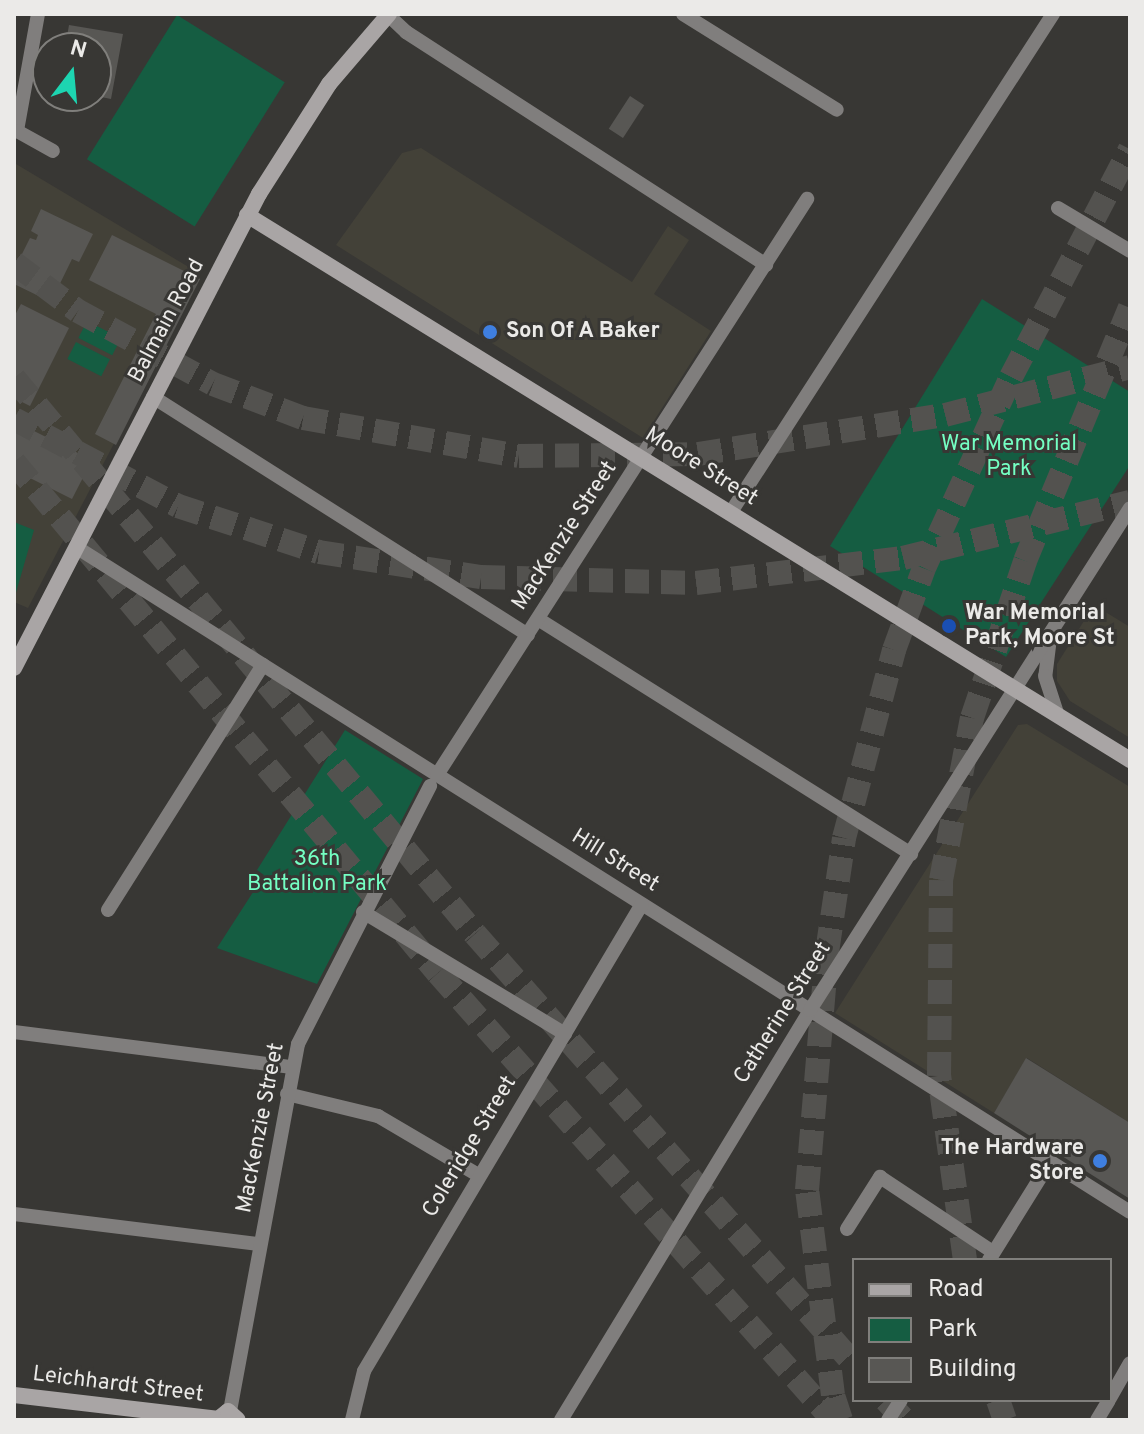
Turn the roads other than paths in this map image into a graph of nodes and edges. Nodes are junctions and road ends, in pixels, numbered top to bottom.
1 (38, 14) edge
2 (683, 14) edge
3 (1053, 14) edge
4 (389, 15) edge
5 (837, 110) dead end
6 (53, 151) dead end
7 (807, 199) dead end
8 (1058, 208) dead end
9 (247, 215) junction
10 (1130, 251) edge
11 (766, 265) junction
12 (153, 397) junction
13 (643, 457) junction
14 (1130, 508) edge
15 (731, 512) junction
16 (76, 547) junction
17 (538, 619) junction
18 (1051, 634) junction
19 (528, 635) junction
20 (263, 665) junction
21 (14, 668) edge
22 (1016, 688) junction
23 (1057, 714) junction
24 (1130, 760) edge
25 (434, 780) junction
26 (911, 854) junction
27 (642, 904) junction
28 (108, 910) dead end
29 (363, 912) junction
30 (810, 1010) junction
31 (14, 1032) edge
32 (565, 1034) junction
33 (292, 1067) junction
34 (287, 1094) junction
35 (1050, 1162) junction
36 (478, 1175) junction
37 (1130, 1212) edge
38 (14, 1214) edge
39 (847, 1229) dead end
40 (260, 1244) junction
41 (991, 1256) edge
42 (1130, 1363) edge
43 (1112, 1394) edge
44 (14, 1395) edge
45 (900, 1402) edge
46 (1107, 1402) edge
47 (226, 1418) edge
48 (352, 1420) edge
49 (561, 1420) edge
50 (888, 1420) edge
51 (1097, 1420) edge

1 - 6 street
2 - 5 street
3 - 15 street
4 - 9 main road, Balmain Road
4 - 11 street
7 - 11 street, MacKenzie Street
8 - 10 street
9 - 12 main road, Balmain Road
9 - 13 main road, Moore Street
11 - 13 street, MacKenzie Street
12 - 16 main road, Balmain Road
12 - 19 street
13 - 15 main road, Moore Street
13 - 17 street, MacKenzie Street
14 - 18 street, Catherine Street
15 - 22 main road, Moore Street
16 - 20 street, Hill Street
16 - 21 main road, Balmain Road
17 - 19 street, MacKenzie Street
17 - 26 street
18 - 22 street, Catherine Street
18 - 23 street, Catherine Street
19 - 25 street, MacKenzie Street
20 - 25 street, Hill Street
20 - 28 street
22 - 23 main road, Moore Street
22 - 26 street, Catherine Street
23 - 24 main road, Moore Street
25 - 27 street, Hill Street
25 - 29 street, MacKenzie Street
26 - 30 street, Catherine Street
27 - 30 street, Hill Street
27 - 32 street, Coleridge Street
29 - 32 street
29 - 33 street, MacKenzie Street
30 - 35 street, Hill Street
30 - 49 street, Catherine Street
31 - 33 street
32 - 36 street, Coleridge Street
33 - 34 street, MacKenzie Street
34 - 36 street
34 - 40 street, MacKenzie Street
35 - 37 street, Hill Street
35 - 41 street
36 - 48 street, Coleridge Street
38 - 40 street
39 - 41 street
40 - 47 street, MacKenzie Street
42 - 43 street
44 - 47 main road, Leichhardt Street
45 - 50 street
46 - 51 street

